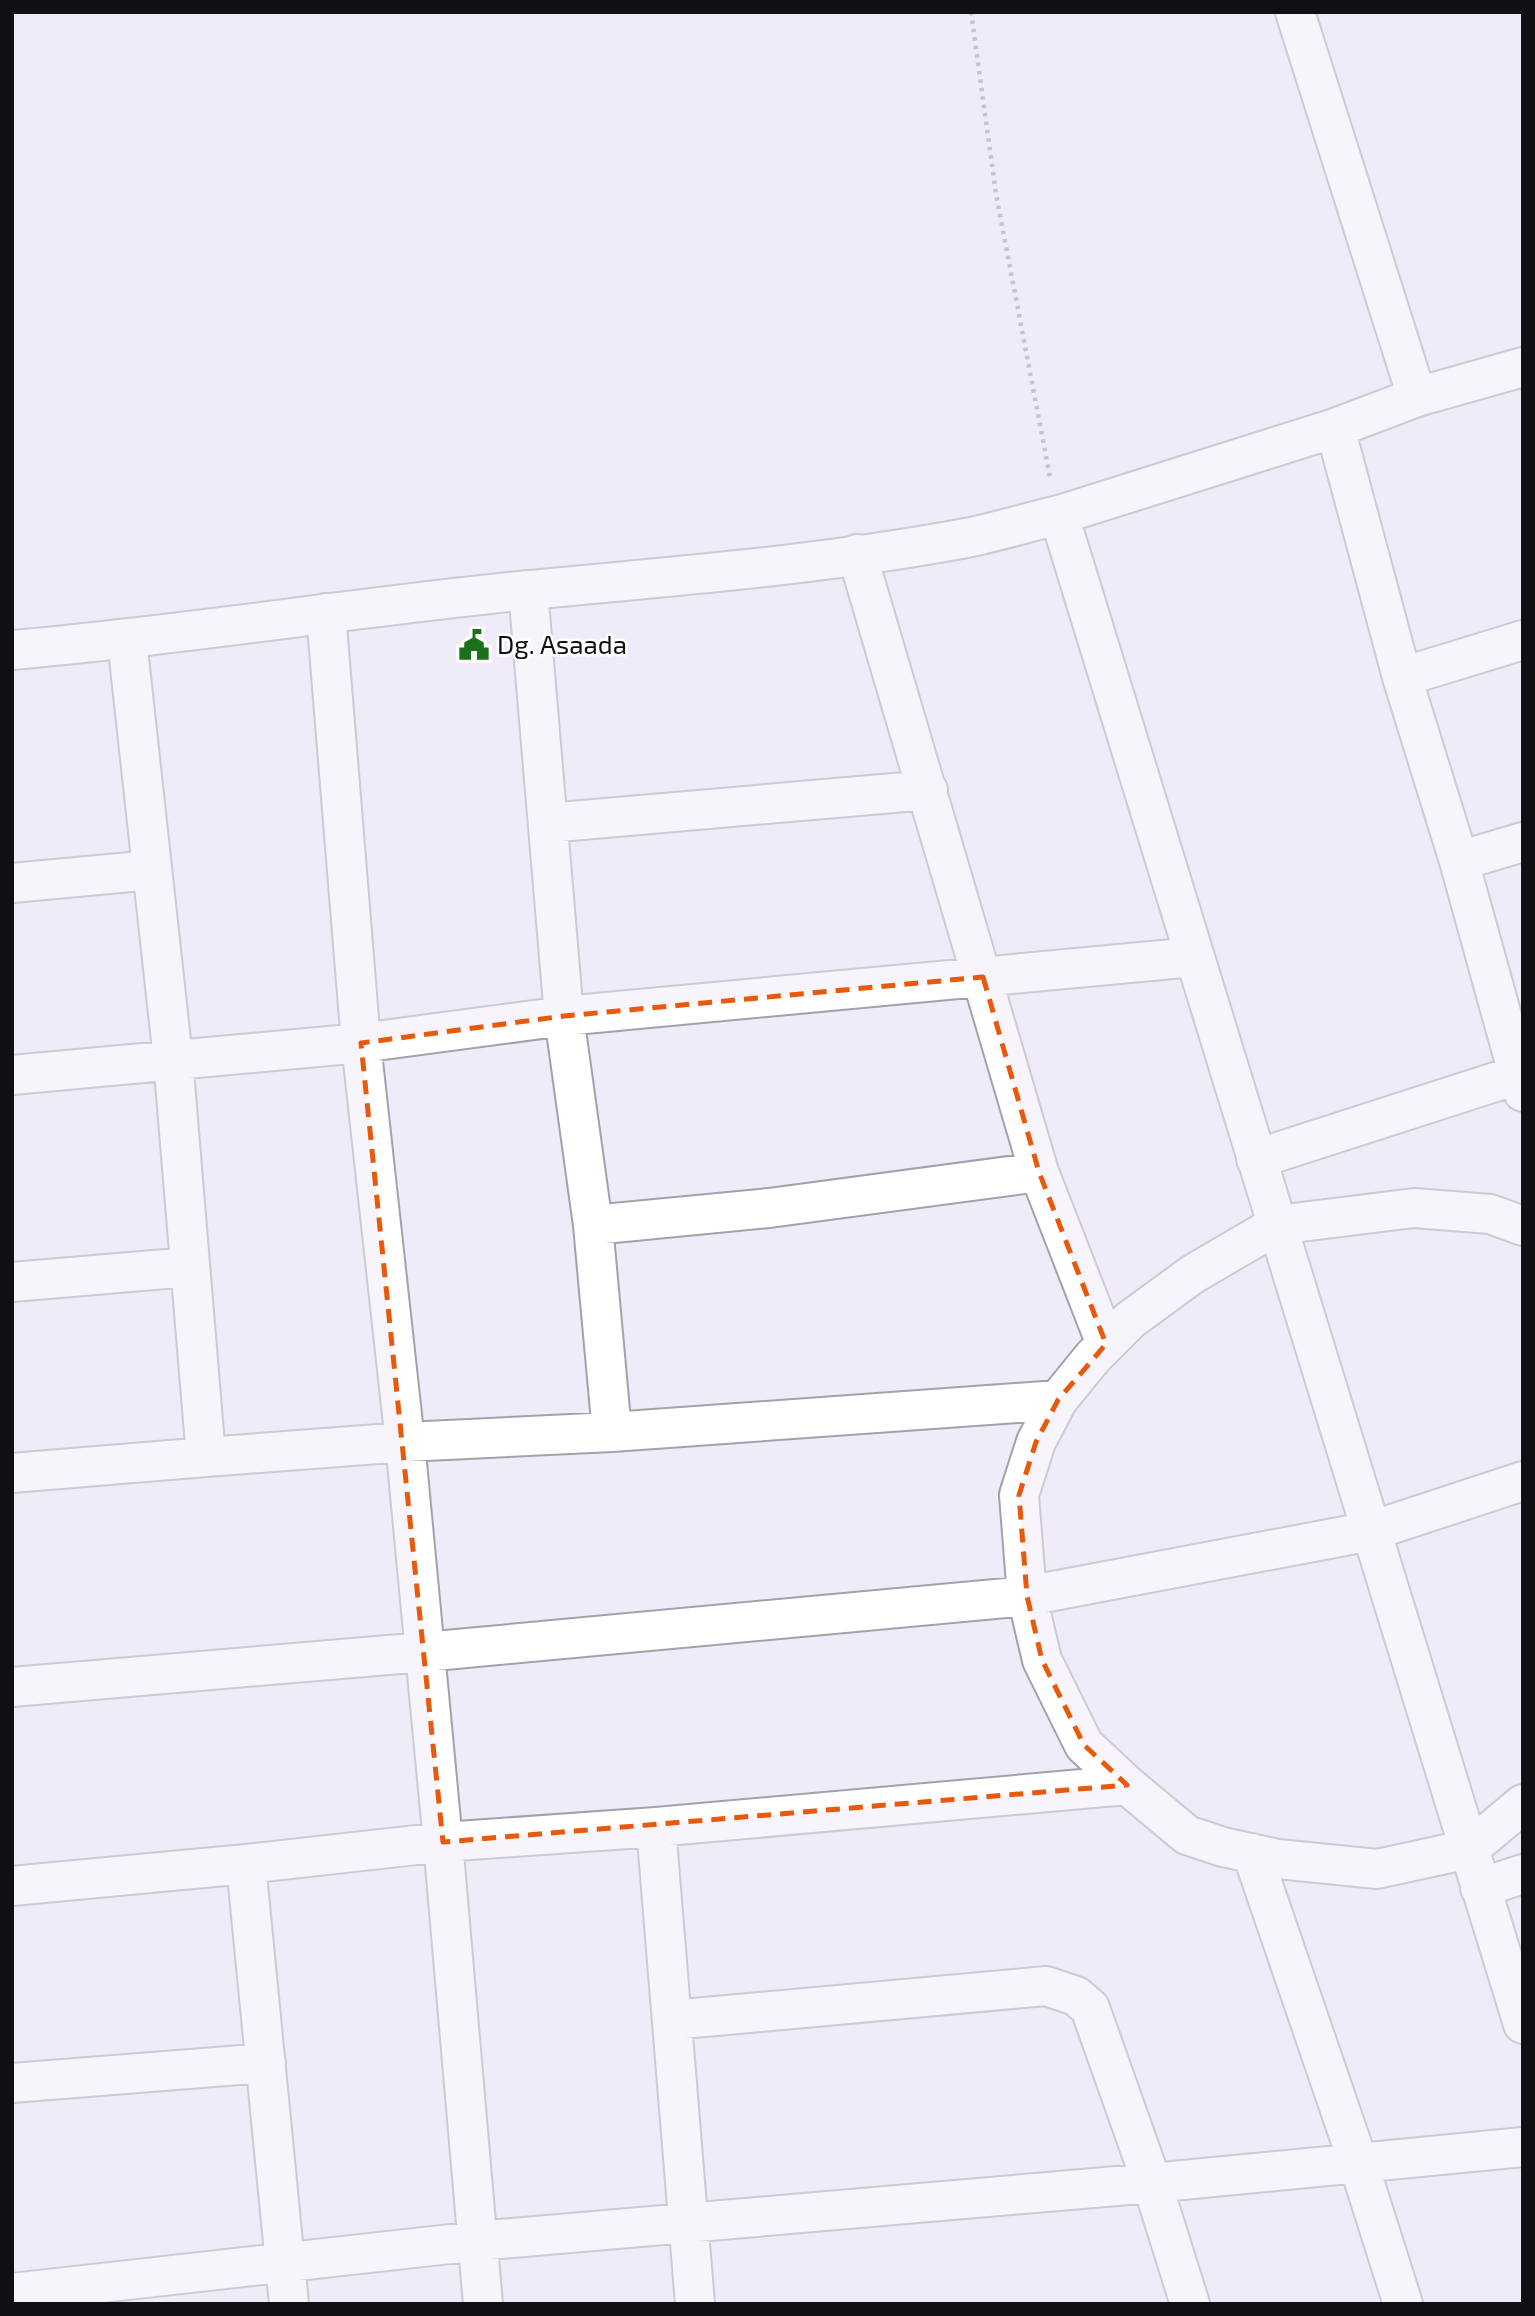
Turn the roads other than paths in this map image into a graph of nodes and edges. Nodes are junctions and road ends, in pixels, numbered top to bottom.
1 (1295, 12) edge
2 (1523, 367) edge
3 (1417, 397) junction
4 (1335, 428) junction
5 (1059, 515) junction
6 (857, 554) junction
7 (528, 590) junction
8 (327, 613) junction
9 (127, 640) junction
10 (1523, 640) edge
11 (12, 650) edge
12 (1402, 677) junction
13 (928, 790) junction
14 (548, 823) junction
15 (1523, 842) edge
16 (1459, 861) junction
17 (152, 870) junction
18 (12, 883) edge
19 (1194, 957) junction
20 (983, 977) junction
21 (564, 1016) junction
22 (361, 1043) junction
23 (173, 1059) junction
24 (12, 1075) edge
25 (1521, 1080) edge
26 (1256, 1159) junction
27 (1039, 1172) junction
28 (593, 1225) junction
29 (1277, 1225) junction
30 (1523, 1226) edge
31 (189, 1267) junction
32 (12, 1282) edge
33 (1106, 1344) junction
34 (1058, 1400) junction
35 (612, 1432) junction
36 (405, 1443) junction
37 (206, 1457) junction
38 (12, 1473) edge
39 (1523, 1481) edge
40 (1371, 1531) junction
41 (1027, 1596) junction
42 (424, 1652) junction
43 (12, 1687) edge
44 (1127, 1785) junction
45 (1523, 1804) edge
46 (656, 1826) junction
47 (443, 1842) junction
48 (1469, 1849) junction
49 (1252, 1853) junction
50 (246, 1864) junction
51 (1523, 1874) edge
52 (12, 1886) edge
53 (1480, 1888) junction
54 (672, 2020) junction
55 (1523, 2024) edge
56 (266, 2063) junction
57 (12, 2083) edge
58 (1523, 2147) edge
59 (1358, 2162) junction
60 (1152, 2183) junction
61 (689, 2221) junction
62 (477, 2241) junction
63 (285, 2262) junction
64 (12, 2293) edge
65 (289, 2304) edge
66 (483, 2304) edge
67 (695, 2304) edge
68 (1190, 2304) edge
69 (1403, 2304) edge

1 - 3 street
2 - 3 street
3 - 4 street
4 - 5 street
4 - 12 street
5 - 6 street
5 - 19 street
6 - 7 street
6 - 13 street
7 - 8 street
7 - 14 street
8 - 9 street
8 - 22 street
9 - 11 street
9 - 17 street
10 - 12 street
12 - 16 street
13 - 14 street
13 - 20 street
14 - 21 street
15 - 16 street
16 - 25 street
17 - 18 street
17 - 23 street
19 - 20 street
19 - 26 street
20 - 21 street
20 - 27 street
21 - 22 street
21 - 28 street
22 - 23 street
22 - 36 street
23 - 24 street
23 - 31 street
25 - 26 street
26 - 29 street
27 - 28 street
27 - 33 street
28 - 35 street
29 - 30 street
29 - 33 street
29 - 40 street
31 - 32 street
31 - 37 street
33 - 34 street
34 - 35 street
34 - 41 street
35 - 36 street
36 - 37 street
36 - 42 street
37 - 38 street
39 - 40 street
40 - 41 street
40 - 48 street
41 - 42 street
41 - 44 street
42 - 43 street
42 - 47 street
44 - 46 street
44 - 49 street
45 - 48 street
46 - 47 street
46 - 54 street
47 - 50 street
47 - 62 street
48 - 49 street
48 - 53 street
49 - 59 street
50 - 52 street
50 - 56 street
51 - 53 street
53 - 55 street
54 - 60 street
54 - 61 street
56 - 57 street
56 - 63 street
58 - 59 street
59 - 60 street
59 - 69 street
60 - 61 street
60 - 68 street
61 - 62 street
61 - 67 street
62 - 63 street
62 - 66 street
63 - 64 street
63 - 65 street

